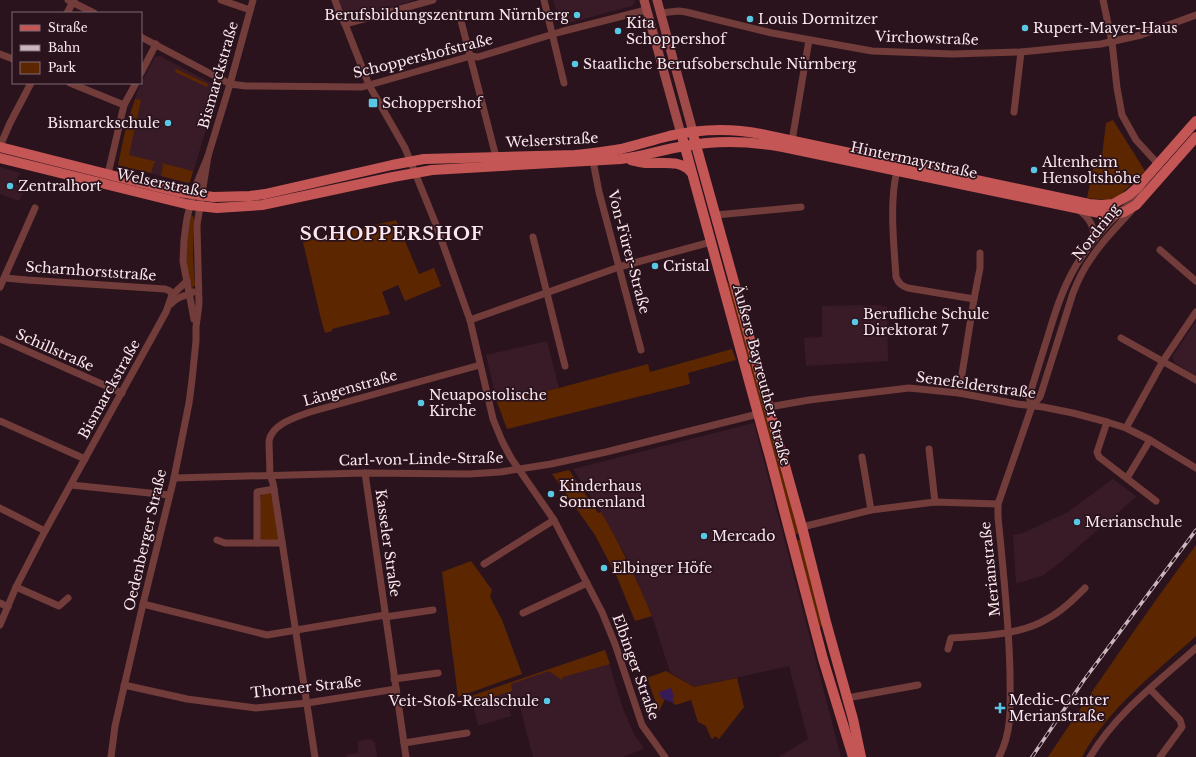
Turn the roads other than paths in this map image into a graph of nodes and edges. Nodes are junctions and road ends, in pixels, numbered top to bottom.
1 (221, 0) edge
2 (253, 0) edge
3 (335, 0) edge
4 (433, 0) edge
5 (544, 0) edge
6 (644, 0) edge
7 (657, 0) edge
8 (1103, 0) edge
9 (71, 1) edge
10 (250, 10) junction
11 (646, 10) junction
12 (67, 12) edge
13 (92, 12) edge
14 (459, 13) dead end
15 (660, 13) junction
16 (1196, 15) edge
17 (345, 24) junction
18 (552, 35) junction
19 (142, 37) edge
20 (809, 40) junction
21 (1112, 42) junction
22 (156, 44) junction
23 (1021, 52) junction
24 (0, 54) edge
25 (470, 56) junction
26 (12, 59) edge
27 (142, 70) edge
28 (564, 83) dead end
29 (30, 84) edge
30 (72, 84) edge
31 (135, 84) edge
32 (230, 84) junction
33 (369, 85) junction
34 (124, 105) junction
35 (1014, 112) dead end
36 (1196, 121) edge
37 (693, 132) junction
38 (681, 134) junction
39 (1196, 137) edge
40 (792, 141) junction
41 (696, 144) junction
42 (0, 146) edge
43 (684, 146) junction
44 (496, 157) junction
45 (0, 158) edge
46 (627, 159) junction
47 (594, 161) junction
48 (410, 162) junction
49 (1158, 164) junction
50 (897, 171) junction
51 (691, 172) junction
52 (414, 173) junction
53 (108, 174) junction
54 (1143, 181) junction
55 (197, 195) junction
56 (1113, 204) junction
57 (1136, 205) joint
58 (194, 206) junction
59 (801, 206) dead end
60 (35, 208) dead end
61 (1078, 209) junction
62 (716, 215) junction
63 (1119, 218) junction
64 (533, 237) dead end
65 (711, 242) junction
66 (1093, 242) junction
67 (1160, 250) dead end
68 (980, 253) dead end
69 (619, 267) junction
70 (5, 278) junction
71 (734, 279) junction
72 (721, 280) junction
73 (187, 281) junction
74 (1196, 281) edge
75 (0, 287) edge
76 (198, 288) junction
77 (546, 292) junction
78 (190, 294) junction
79 (172, 295) junction
80 (974, 299) junction
81 (169, 306) junction
82 (1196, 312) edge
83 (470, 320) junction
84 (196, 328) junction
85 (1121, 338) dead end
86 (0, 339) edge
87 (642, 350) dead end
88 (1163, 361) junction
89 (480, 365) junction
90 (565, 366) dead end
91 (1196, 380) edge
92 (959, 393) junction
93 (122, 394) junction
94 (1032, 406) junction
95 (769, 407) junction
96 (758, 414) junction
97 (0, 421) edge
98 (1107, 422) junction
99 (1126, 428) junction
100 (1150, 440) junction
101 (929, 450) dead end
102 (862, 457) dead end
103 (85, 459) junction
104 (1196, 468) edge
105 (519, 470) junction
106 (365, 473) junction
107 (270, 475) junction
108 (174, 478) junction
109 (1127, 478) junction
110 (71, 485) junction
111 (274, 489) junction
112 (169, 495) junction
113 (1156, 501) dead end
114 (935, 502) junction
115 (998, 504) junction
116 (0, 508) edge
117 (871, 510) junction
118 (554, 520) junction
119 (802, 527) junction
120 (45, 531) junction
121 (217, 540) dead end
122 (257, 542) junction
123 (282, 543) junction
124 (484, 564) dead end
125 (587, 583) junction
126 (16, 587) junction
127 (1085, 588) dead end
128 (68, 598) dead end
129 (0, 603) edge
130 (143, 604) junction
131 (8, 606) junction
132 (433, 610) dead end
133 (523, 613) dead end
134 (385, 616) junction
135 (0, 625) edge
136 (295, 630) junction
137 (1009, 632) junction
138 (1196, 648) edge
139 (948, 649) dead end
140 (438, 673) dead end
141 (394, 680) junction
142 (124, 685) junction
143 (918, 685) dead end
144 (396, 689) junction
145 (1150, 689) junction
146 (848, 698) junction
147 (306, 703) junction
148 (467, 733) dead end
149 (404, 742) junction
150 (661, 756) edge
151 (111, 757) edge
152 (315, 757) edge
153 (406, 757) edge
154 (853, 757) edge
155 (861, 757) edge
156 (999, 757) edge
157 (1090, 757) edge
158 (1160, 757) edge

1 - 10 street
2 - 10 street, Bismarckstraße
3 - 17 street
4 - 17 street
5 - 18 street
6 - 11 main road, Äußere Bayreuther Straße
7 - 15 main road, Äußere Bayreuther Straße
8 - 21 street
9 - 12 street
9 - 13 street
10 - 32 street, Bismarckstraße
11 - 18 street, Schoppershofstraße
11 - 38 main road, Äußere Bayreuther Straße
14 - 25 street
15 - 20 street, Virchowstraße
15 - 37 main road, Äußere Bayreuther Straße
16 - 21 street, Virchowstraße
17 - 33 street
18 - 25 street, Schoppershofstraße
18 - 28 street
19 - 22 street, Schoppershofstraße
20 - 23 street, Virchowstraße
20 - 40 street
21 - 23 street, Virchowstraße
21 - 49 street
22 - 27 street
22 - 32 street, Schoppershofstraße
23 - 35 street
24 - 26 street
25 - 33 street, Schoppershofstraße
25 - 44 street
29 - 42 street
30 - 34 street
31 - 34 street
32 - 33 street, Schoppershofstraße
32 - 55 street, Bismarckstraße
33 - 48 street
34 - 53 street
36 - 49 main road, Nordring
37 - 38 main road, Welserstraße
37 - 40 main road, Hintermayrstraße
37 - 41 main road, Äußere Bayreuther Straße
38 - 43 main road, Äußere Bayreuther Straße
38 - 44 main road, Welserstraße
39 - 57 main road, Nordring
40 - 56 main road, Hintermayrstraße
41 - 43 main road, Hintermayrstraße
41 - 50 main road, Hintermayrstraße
41 - 62 main road, Äußere Bayreuther Straße
42 - 53 main road, Welserstraße
43 - 46 main road, Welserstraße
43 - 51 main road, Äußere Bayreuther Straße
44 - 48 main road, Welserstraße
45 - 58 main road, Welserstraße
46 - 47 main road, Welserstraße
46 - 51 main road
47 - 52 main road, Welserstraße
47 - 69 street, Von-Fürer-Straße
48 - 52 street
48 - 55 main road, Welserstraße
49 - 54 main road, Nordring
50 - 61 main road, Hintermayrstraße
50 - 80 street
51 - 65 main road, Äußere Bayreuther Straße
52 - 58 main road, Welserstraße
52 - 83 street, Elbinger Straße
53 - 55 main road, Welserstraße
54 - 56 main road, Nordring
54 - 63 street, Nordring
55 - 58 street, Bismarckstraße
56 - 63 street
57 - 63 main road, Hintermayrstraße
58 - 73 street, Bismarckstraße
58 - 76 street, Bismarckstraße
59 - 62 street
60 - 70 street, Scharnhorststraße
61 - 63 main road, Hintermayrstraße
61 - 66 street
62 - 71 main road, Äußere Bayreuther Straße
63 - 66 street, Nordring
63 - 94 street, Nordring
64 - 77 street
65 - 69 street
65 - 72 main road, Äußere Bayreuther Straße
66 - 94 street, Nordring
67 - 74 street
68 - 80 street
69 - 77 street
69 - 87 street, Von-Fürer-Straße
70 - 75 street, Scharnhorststraße
70 - 79 street, Scharnhorststraße
71 - 72 main road
71 - 95 main road, Äußere Bayreuther Straße
72 - 96 main road, Äußere Bayreuther Straße
73 - 78 street, Bismarckstraße
73 - 79 street
76 - 78 street, Bismarckstraße
76 - 84 street, Oedenberger Straße
77 - 83 street
77 - 90 street
78 - 81 street, Bismarckstraße
78 - 84 street, Oedenberger Straße
79 - 81 street, Bismarckstraße
80 - 92 street
81 - 93 street, Bismarckstraße
82 - 88 street
83 - 89 street, Elbinger Straße
84 - 108 street, Oedenberger Straße
85 - 88 street
86 - 93 street, Schillstraße
88 - 91 street
88 - 99 street
89 - 105 street, Elbinger Straße
89 - 107 street, Längenstraße
92 - 94 street, Senefelderstraße
92 - 95 street, Senefelderstraße
93 - 103 street, Bismarckstraße
94 - 98 street, Senefelderstraße
94 - 115 street, Nordring
95 - 119 main road, Äußere Bayreuther Straße
96 - 105 street, Carl-von-Linde-Straße
96 - 154 main road, Äußere Bayreuther Straße
97 - 103 street
98 - 99 street, Senefelderstraße
98 - 109 street
99 - 100 street, Senefelderstraße
100 - 104 street, Senefelderstraße
100 - 109 street
101 - 114 street
102 - 117 street
103 - 110 street, Bismarckstraße
105 - 106 street, Carl-von-Linde-Straße
105 - 118 street, Elbinger Straße
106 - 107 street, Carl-von-Linde-Straße
106 - 134 street, Kasseler Straße
107 - 108 street, Carl-von-Linde-Straße
107 - 111 street, Längenstraße
108 - 112 street, Oedenberger Straße
109 - 113 street
110 - 112 street
110 - 120 street, Bismarckstraße
111 - 122 street
111 - 123 street, Längenstraße
112 - 130 street, Oedenberger Straße
114 - 115 street
114 - 117 street
115 - 137 street, Merianstraße
116 - 120 street
117 - 119 street
118 - 124 street
118 - 125 street, Elbinger Straße
119 - 146 main road, Äußere Bayreuther Straße
120 - 126 street, Bismarckstraße
121 - 122 street
122 - 123 street
123 - 136 street, Längenstraße
125 - 133 street
125 - 150 street, Elbinger Straße
126 - 128 street
126 - 131 street, Bismarckstraße
127 - 137 street, Merianstraße
129 - 131 street
130 - 136 street
130 - 142 street, Oedenberger Straße
131 - 135 street, Bismarckstraße
132 - 134 street, Kasseler Straße
134 - 136 street
134 - 141 street, Kasseler Straße
136 - 147 street, Längenstraße
137 - 139 street, Merianstraße
137 - 156 street, Merianstraße
138 - 145 street
140 - 141 street
141 - 144 street, Kasseler Straße
142 - 147 street, Thorner Straße
142 - 151 street, Oedenberger Straße
143 - 146 street
144 - 147 street, Thorner Straße
144 - 149 street, Kasseler Straße
145 - 157 street
145 - 158 street
146 - 155 main road, Äußere Bayreuther Straße
147 - 152 street, Längenstraße
148 - 149 street
149 - 153 street, Kasseler Straße

